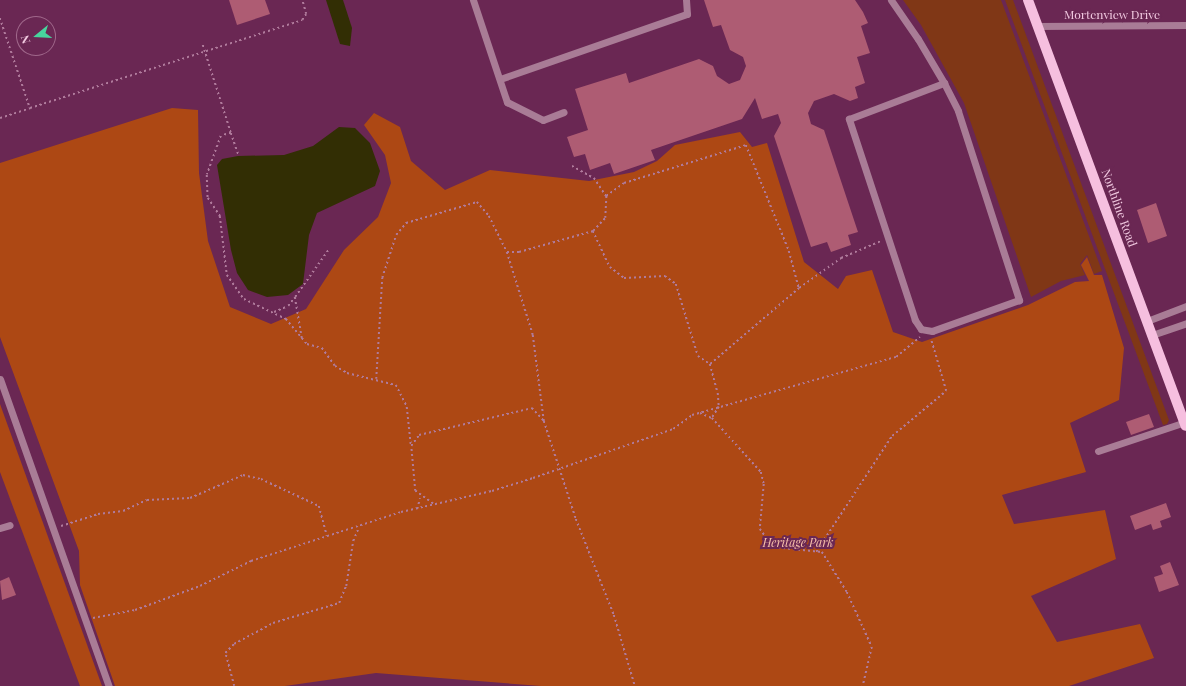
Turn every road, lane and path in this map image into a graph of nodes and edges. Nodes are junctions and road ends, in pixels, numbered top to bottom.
1 (302, 0) edge
2 (473, 0) edge
3 (686, 0) edge
4 (891, 0) edge
5 (1028, 0) edge
6 (0, 18) edge
7 (1186, 25) edge
8 (1037, 26) junction
9 (203, 46) dead end
10 (205, 51) junction
11 (500, 79) junction
12 (944, 83) junction
13 (30, 108) junction
14 (564, 112) dead end
15 (0, 118) edge
16 (231, 133) junction
17 (239, 156) dead end
18 (572, 166) dead end
19 (606, 196) junction
20 (593, 231) junction
21 (888, 238) junction
22 (329, 249) dead end
23 (507, 252) junction
24 (799, 288) junction
25 (295, 297) junction
26 (1186, 306) edge
27 (274, 312) junction
28 (1147, 321) junction
29 (1186, 322) edge
30 (928, 331) junction
31 (1152, 335) junction
32 (302, 338) junction
33 (710, 364) junction
34 (0, 379) edge
35 (376, 379) junction
36 (719, 407) junction
37 (1183, 408) edge
38 (699, 412) junction
39 (712, 418) junction
40 (544, 421) junction
41 (1185, 424) edge
42 (411, 446) junction
43 (1098, 451) dead end
44 (560, 467) junction
45 (420, 498) junction
46 (433, 504) junction
47 (417, 509) junction
48 (10, 525) dead end
49 (360, 527) junction
50 (0, 528) edge
51 (54, 529) junction
52 (327, 536) junction
53 (816, 552) junction
54 (86, 621) junction
55 (109, 686) edge
56 (234, 686) edge
57 (635, 686) edge
58 (863, 686) edge

1 - 10 path
2 - 11 street
3 - 11 street
4 - 12 street
5 - 8 main road, Northline Road
6 - 13 path
7 - 8 street, Mortenview Drive
8 - 28 main road, Northline Road
9 - 10 path
10 - 13 path
10 - 16 path
11 - 14 street
12 - 21 street
12 - 30 street
13 - 15 path
16 - 17 path
16 - 27 path
18 - 19 path
19 - 20 path
19 - 24 path
20 - 23 path
20 - 33 path
21 - 24 path
21 - 30 street
22 - 25 path
23 - 35 path
23 - 40 path
24 - 33 path
25 - 27 path
25 - 32 path
26 - 28 street
27 - 32 path
28 - 31 main road, Northline Road
29 - 31 street
30 - 36 path
30 - 53 path
31 - 37 main road, Northline Road
32 - 35 path
33 - 36 path
34 - 51 street
35 - 42 path
36 - 38 path
36 - 39 path
37 - 41 main road, Northline Road
38 - 39 path
38 - 44 path
39 - 53 path
40 - 42 path
40 - 44 path
41 - 43 street
42 - 45 path
44 - 46 path
44 - 57 path
45 - 46 path
45 - 47 path
46 - 47 path
47 - 49 path
48 - 50 street
49 - 52 path
49 - 56 path
51 - 52 path
51 - 54 street
52 - 54 path
53 - 58 path
54 - 55 street

